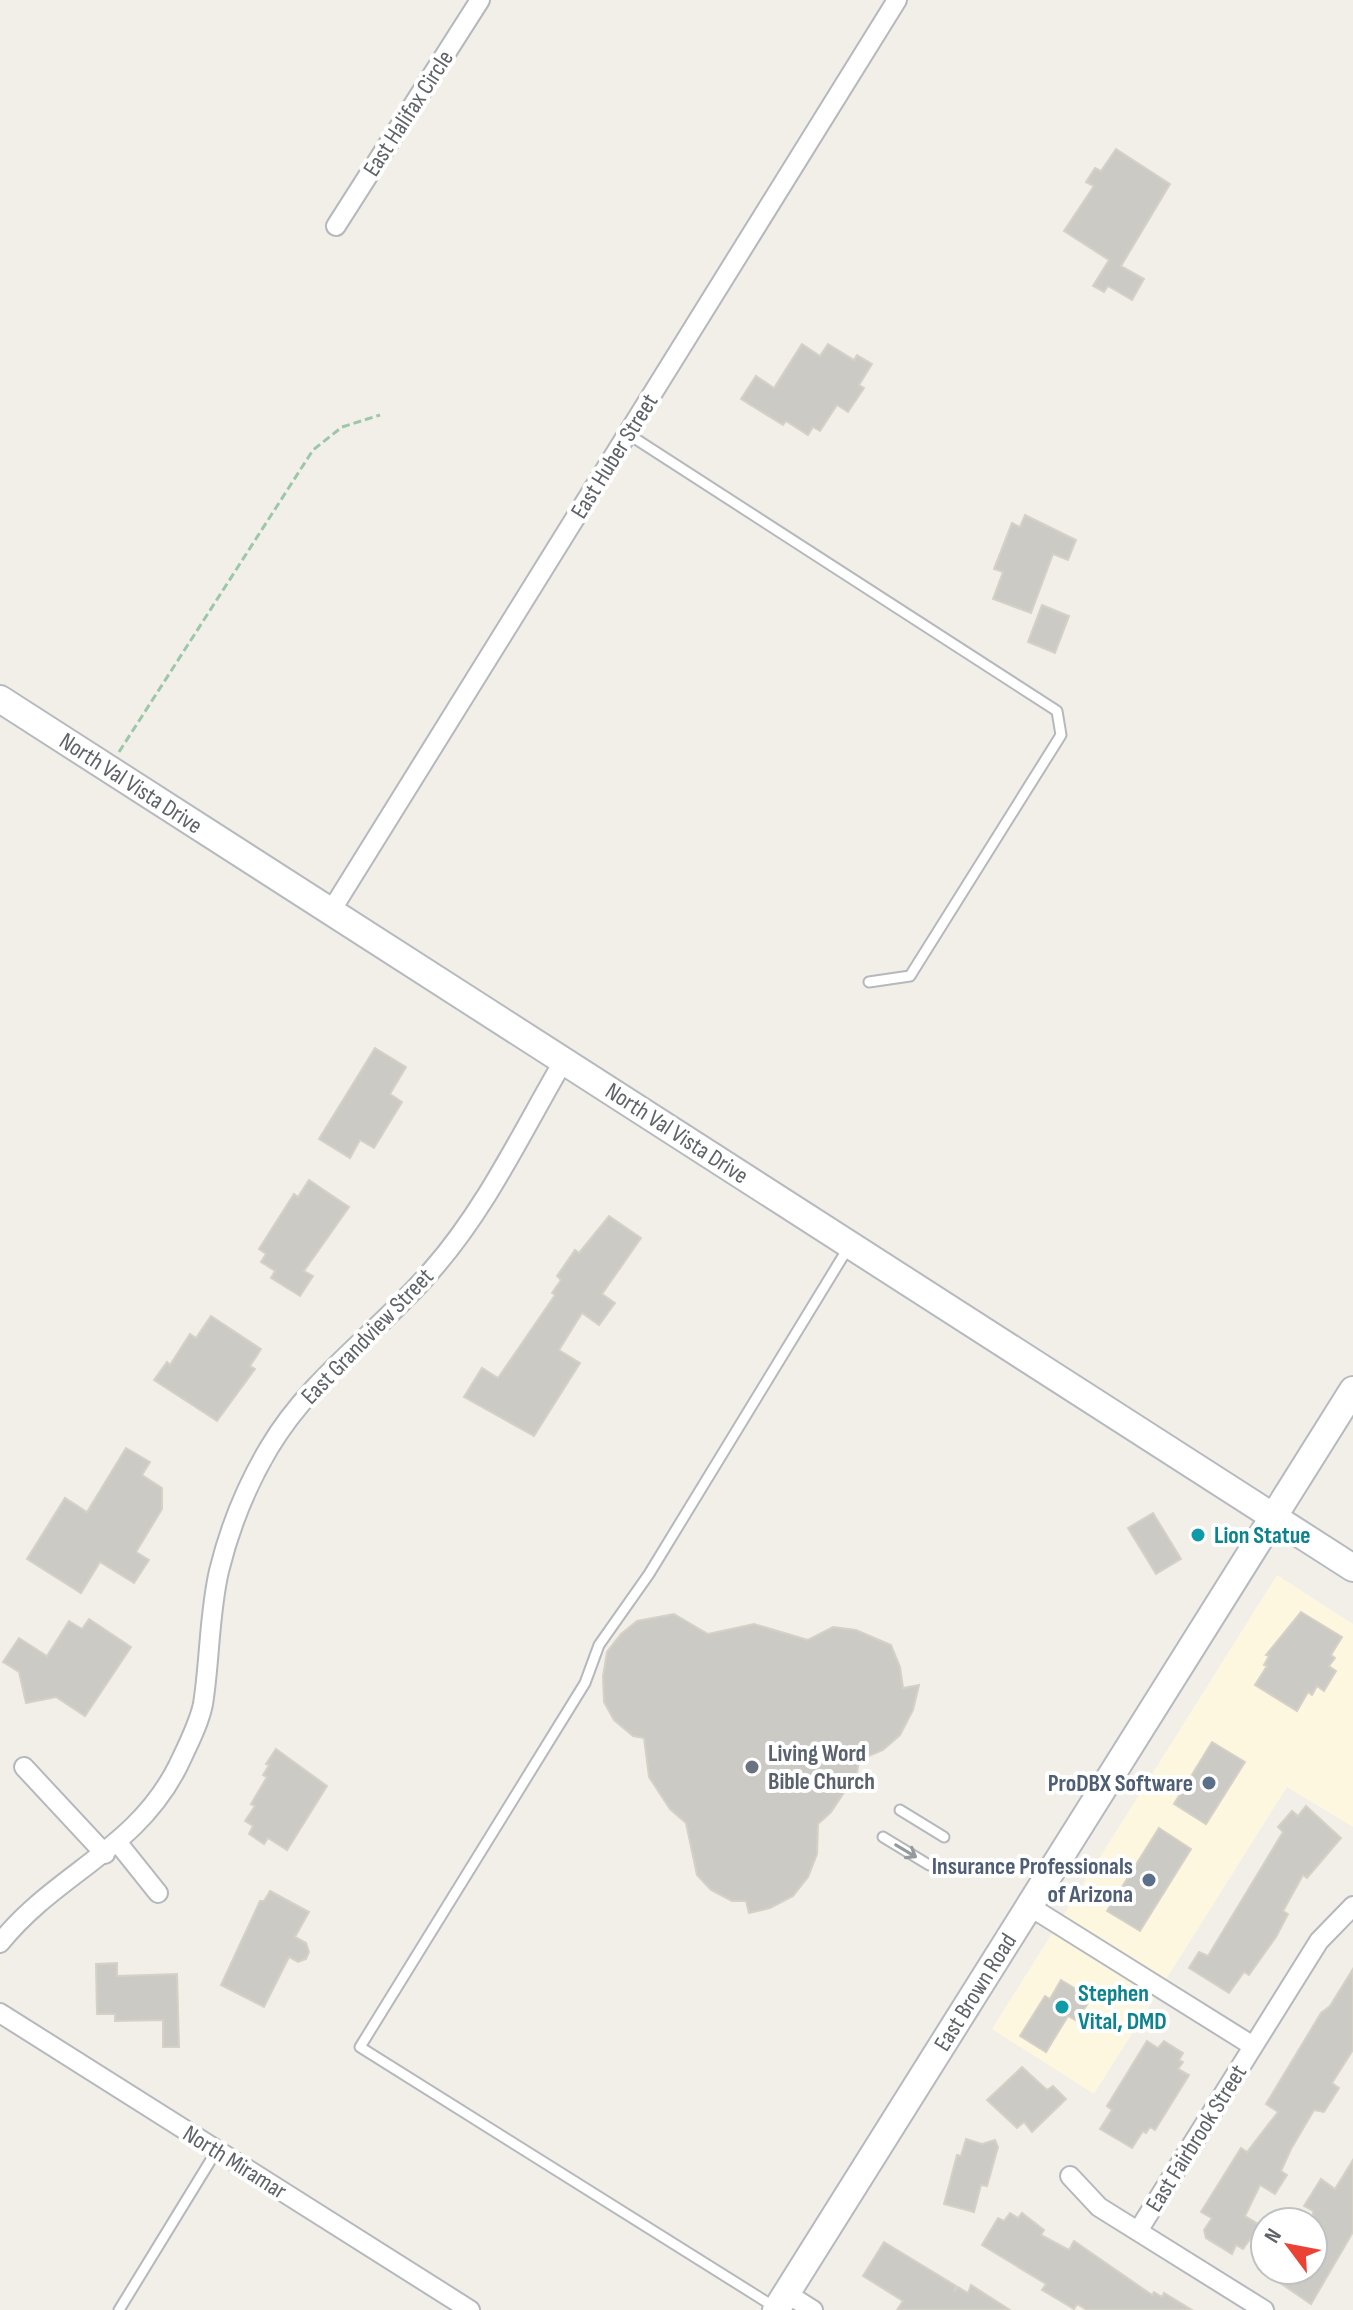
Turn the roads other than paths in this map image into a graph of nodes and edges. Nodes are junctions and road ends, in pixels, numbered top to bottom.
1 (480, 0) edge
2 (897, 0) edge
3 (336, 226) dead end
4 (628, 434) junction
5 (0, 699) edge
6 (331, 911) junction
7 (869, 982) dead end
8 (564, 1060) junction
9 (850, 1245) junction
10 (1353, 1390) edge
11 (1273, 1517) junction
12 (1353, 1568) edge
13 (24, 1767) dead end
14 (900, 1810) dead end
15 (883, 1837) dead end
16 (944, 1837) dead end
17 (112, 1848) junction
18 (929, 1865) dead end
19 (158, 1893) dead end
20 (1029, 1906) junction
21 (1353, 1906) edge
22 (0, 1943) edge
23 (0, 2013) edge
24 (1253, 2046) junction
25 (217, 2150) junction
26 (1070, 2176) dead end
27 (1138, 2231) junction
28 (780, 2304) edge
29 (119, 2310) edge
30 (470, 2310) edge
31 (813, 2310) edge
32 (1264, 2310) edge

1 - 3 street, East Halifax Circle
2 - 4 street, East Huber Street
4 - 6 street, East Huber Street
4 - 7 lane
5 - 6 main road, North Val Vista Drive
6 - 8 main road, North Val Vista Drive
8 - 9 main road, North Val Vista Drive
8 - 17 street, East Grandview Street
9 - 11 main road, North Val Vista Drive
9 - 28 lane
10 - 11 main road, East Brown Road
11 - 12 main road, North Val Vista Drive
11 - 20 main road, East Brown Road
13 - 17 street
14 - 16 lane
15 -> 18 lane
17 - 19 street
17 - 22 street, East Grandview Street
20 - 24 street
20 - 28 main road, East Brown Road
21 - 24 street, East Fairbrook Street
23 - 25 street, North Miramar
24 - 27 street, East Fairbrook Street
25 - 29 lane
25 - 30 street, North Miramar
26 - 27 street
27 - 32 street
28 - 31 street

